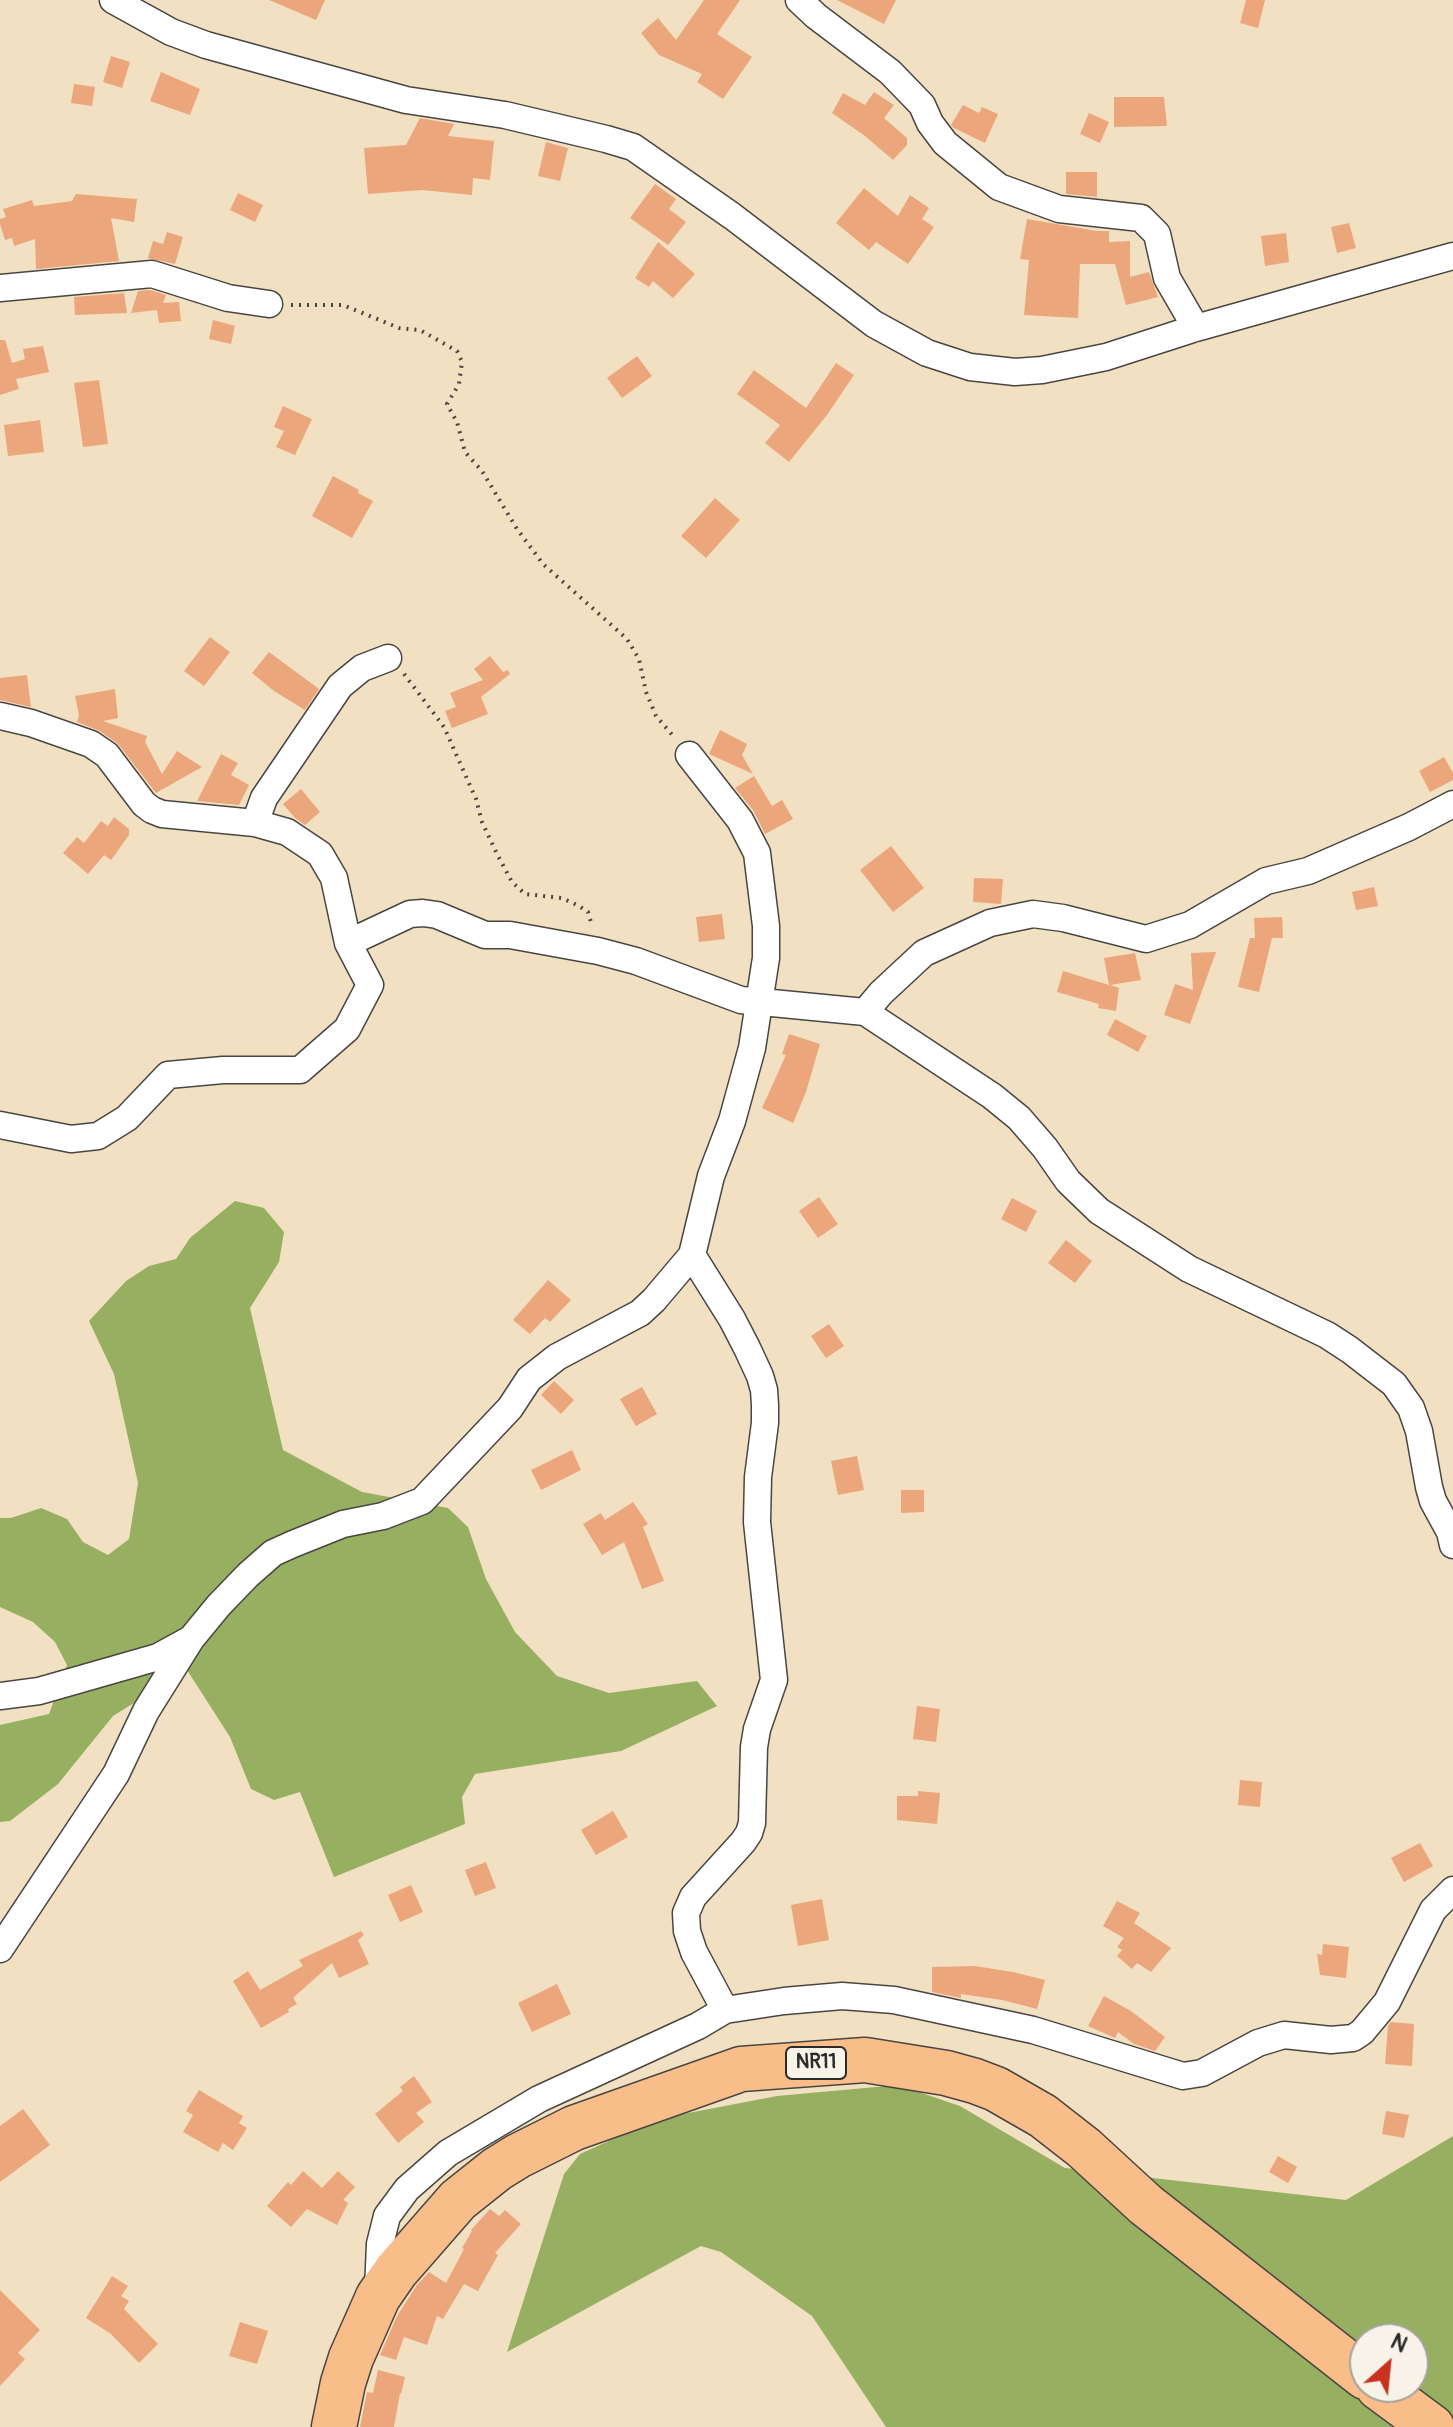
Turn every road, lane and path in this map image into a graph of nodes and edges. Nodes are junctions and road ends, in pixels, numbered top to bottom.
1 (113, 0) edge
2 (799, 0) edge
3 (1453, 256) edge
4 (0, 288) edge
5 (269, 304) joint
6 (1196, 328) junction
7 (388, 658) joint
8 (0, 716) edge
9 (689, 755) joint
10 (1453, 804) edge
11 (255, 823) junction
12 (348, 943) junction
13 (598, 951) junction
14 (760, 1003) junction
15 (865, 1012) junction
16 (0, 1125) edge
17 (692, 1255) junction
18 (1453, 1545) edge
19 (191, 1639) junction
20 (0, 1696) edge
21 (1453, 1890) edge
22 (0, 1949) edge
23 (725, 2010) junction
24 (378, 2297) junction
25 (1349, 2364) edge
26 (1400, 2403) edge
27 (334, 2427) edge
28 (1432, 2427) edge

1 - 6 street
2 - 6 street
3 - 6 street
4 - 5 street
5 - 9 path
7 - 11 street
7 - 13 path
8 - 11 street
9 - 14 street
10 - 15 street
11 - 12 street
12 - 13 street
12 - 16 street
13 - 14 street
14 - 15 street
14 - 17 street
15 - 18 street
17 - 19 street
17 - 23 street
19 - 20 street
19 - 22 street
21 - 23 street
23 - 24 street
24 - 25 highway, NR11
24 - 27 highway, NR11
26 - 28 highway

